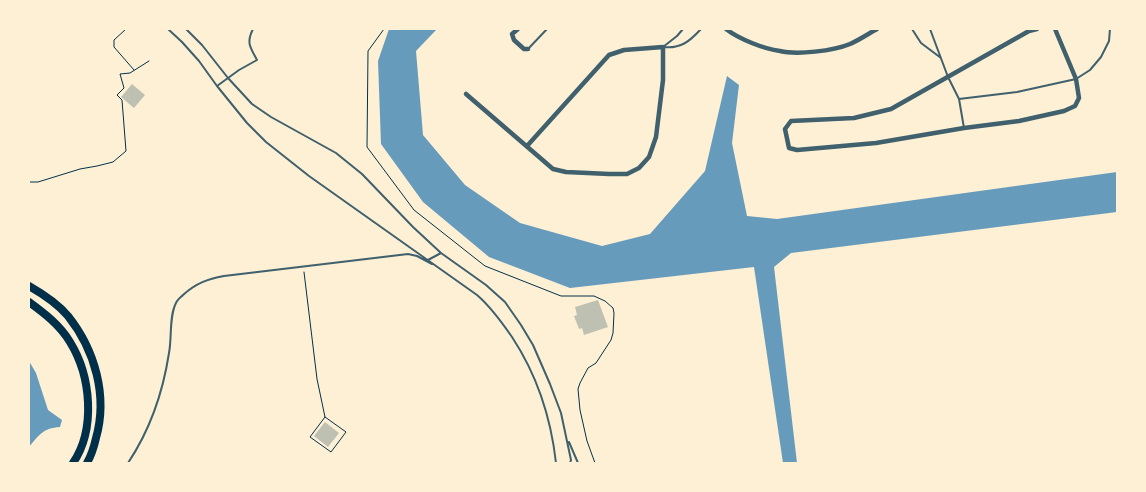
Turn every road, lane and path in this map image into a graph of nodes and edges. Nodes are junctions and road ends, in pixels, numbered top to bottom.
1 (126, 29) edge
2 (168, 29) edge
3 (186, 29) edge
4 (253, 29) edge
5 (384, 29) edge
6 (518, 29) edge
7 (547, 29) edge
8 (684, 29) edge
9 (701, 29) edge
10 (726, 29) edge
11 (877, 29) edge
12 (912, 29) edge
13 (930, 29) edge
14 (1037, 29) edge
15 (1055, 29) edge
16 (1110, 29) edge
17 (663, 47) junction
18 (528, 49) joint
19 (941, 58) junction
20 (149, 61) dead end
21 (134, 70) junction
22 (948, 77) junction
23 (228, 78) junction
24 (1076, 79) junction
25 (217, 86) junction
26 (466, 94) dead end
27 (959, 99) junction
28 (964, 128) junction
29 (527, 146) junction
30 (29, 182) edge
31 (442, 254) junction
32 (428, 260) junction
33 (303, 266) junction
34 (439, 268) junction
35 (29, 286) edge
36 (29, 302) edge
37 (325, 417) junction
38 (567, 438) junction
39 (73, 463) edge
40 (87, 463) edge
41 (128, 463) edge
42 (556, 463) edge
43 (571, 463) edge
44 (578, 463) edge
45 (595, 463) edge

1 - 21 path
2 - 25 lane
3 - 23 lane
4 - 23 lane
5 - 45 path
6 - 18 street
7 - 18 lane
8 - 17 lane
9 - 17 lane
10 - 11 street
12 - 19 lane
13 - 19 lane
14 - 22 street
15 - 24 street
16 - 24 lane
17 - 29 street
17 - 29 street
19 - 22 lane
20 - 21 path
21 - 30 path
22 - 27 lane
22 - 28 street
23 - 25 lane
23 - 31 lane
24 - 27 lane
24 - 28 street
25 - 32 lane
26 - 29 street
27 - 28 lane
31 - 32 lane
31 - 38 lane
32 - 34 lane
33 - 34 lane
33 - 37 path
33 - 41 lane
34 - 42 lane
35 - 40 highway
36 - 39 highway
37 - 37 path
38 - 43 lane
38 - 44 lane

